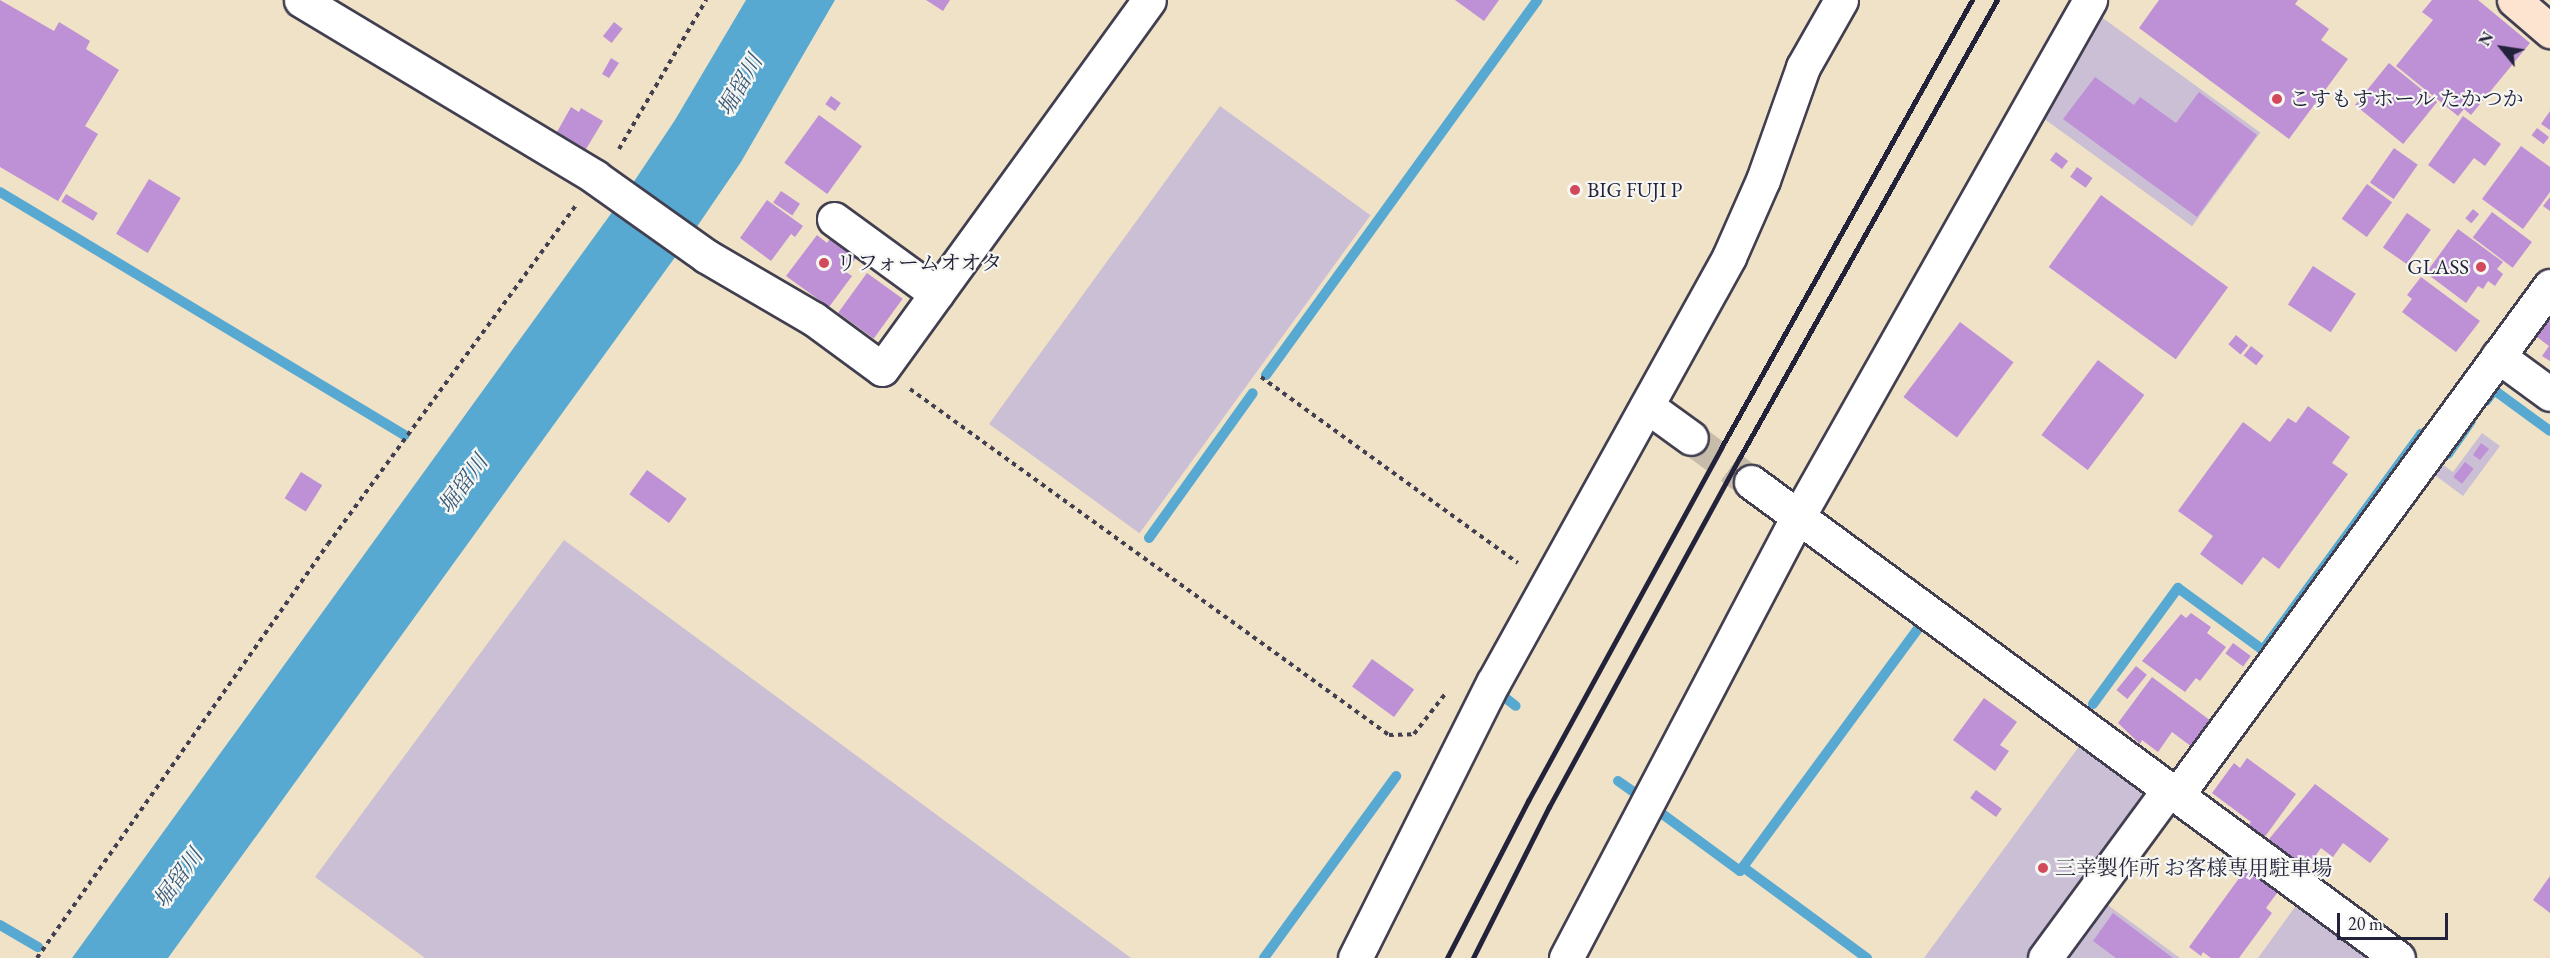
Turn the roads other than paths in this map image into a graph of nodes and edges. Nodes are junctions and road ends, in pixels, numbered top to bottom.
1 (301, 0) edge
2 (1149, 0) edge
3 (1841, 0) edge
4 (2090, 0) edge
5 (2514, 0) edge
6 (2550, 31) edge
7 (834, 219) dead end
8 (2550, 286) edge
9 (937, 294) junction
10 (2498, 356) junction
11 (2550, 394) edge
12 (1647, 406) junction
13 (1691, 438) tunnel mouth
14 (1751, 482) tunnel mouth
15 (1797, 517) junction
16 (2173, 792) junction
17 (1355, 958) edge
18 (1566, 958) edge
19 (2045, 958) edge
20 (2398, 958) edge

1 - 9 street
2 - 9 street
3 - 12 street
4 - 15 street
5 - 6 main road
7 - 9 street
8 - 10 street
10 - 11 street
10 - 16 street
12 - 13 street
12 - 17 street
14 - 15 street
15 - 16 street
15 - 18 street
16 - 19 street
16 - 20 street

